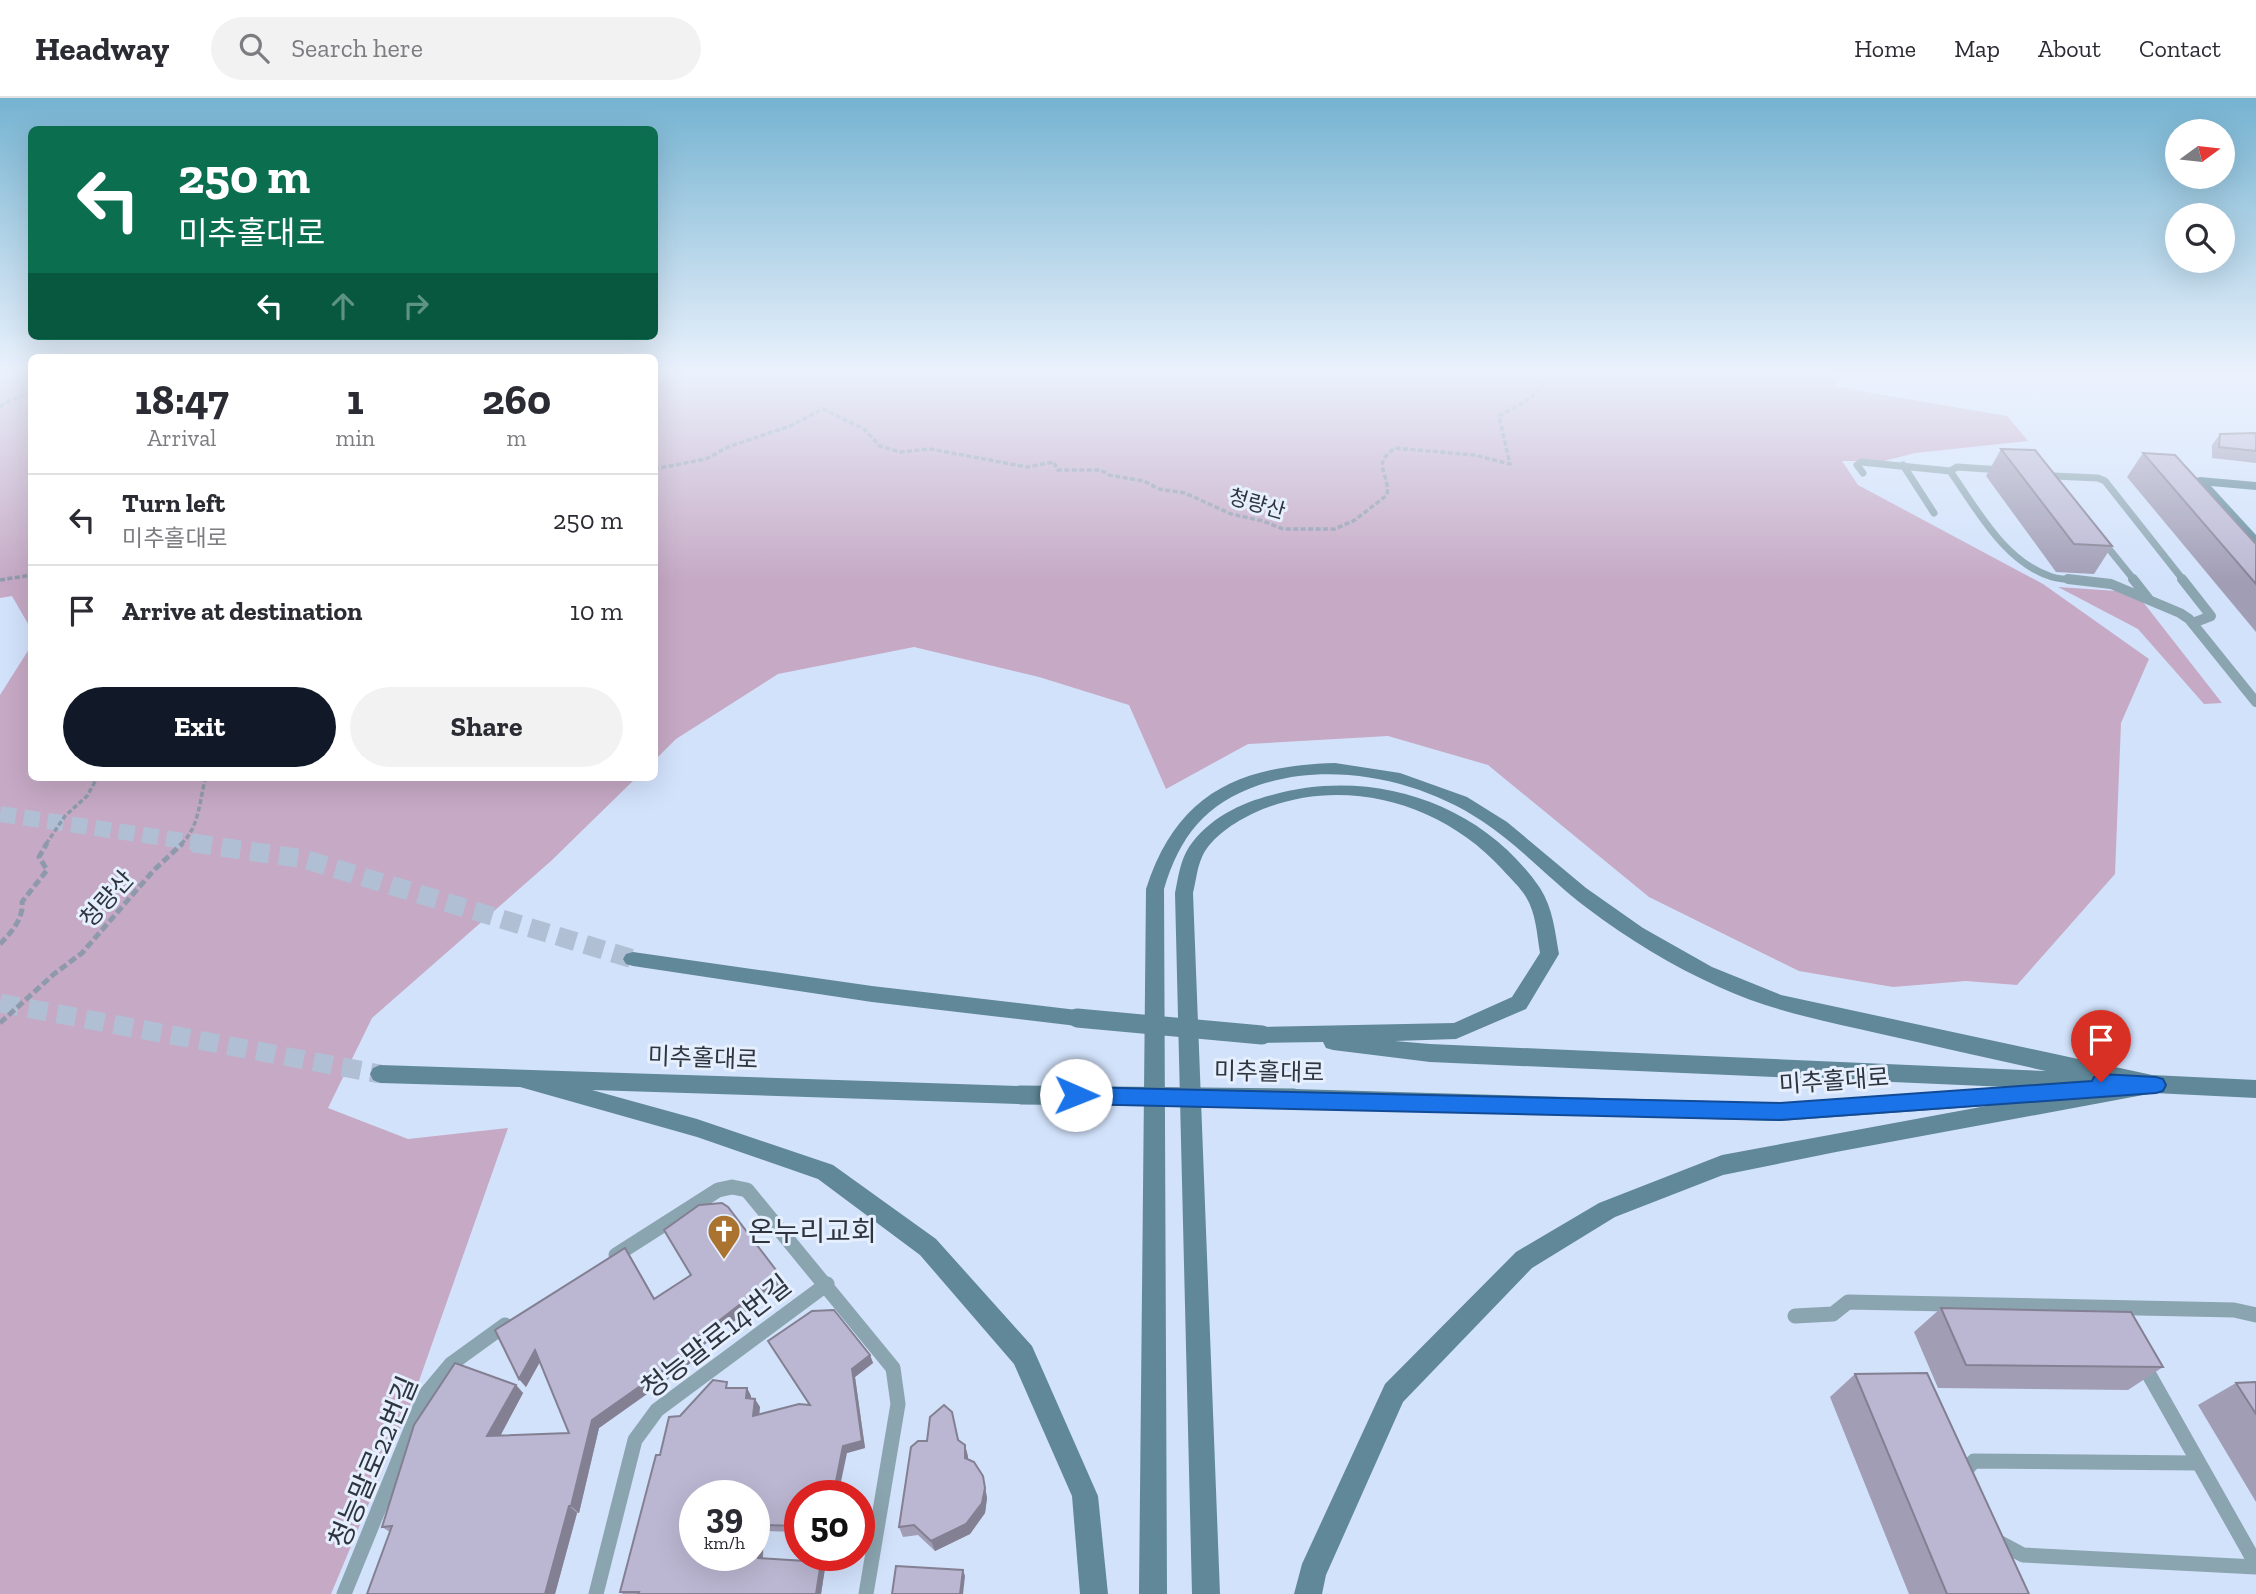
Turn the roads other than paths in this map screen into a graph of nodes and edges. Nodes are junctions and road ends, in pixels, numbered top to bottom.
1 (1903, 465) junction
2 (2011, 470) edge
3 (1950, 471) junction
4 (1863, 474) dead end
5 (2256, 486) edge
6 (2061, 490) edge
7 (1934, 513) dead end
8 (2093, 530) edge
9 (2256, 543) edge
10 (2150, 599) junction
11 (2193, 623) junction
12 (2256, 702) edge
13 (633, 959) tunnel mouth
14 (1262, 1035) junction
15 (380, 1074) tunnel mouth
16 (521, 1079) junction
17 (2156, 1085) junction
18 (2256, 1089) edge
19 (601, 1265) edge
20 (827, 1284) junction
21 (2256, 1315) edge
22 (1796, 1316) dead end
23 (518, 1317) edge
24 (2137, 1355) edge
25 (2199, 1463) junction
26 (1975, 1494) edge
27 (1990, 1528) edge
28 (2256, 1566) edge
29 (344, 1594) edge
30 (596, 1594) edge
31 (866, 1594) edge
32 (1094, 1594) edge
33 (1153, 1594) edge
34 (1206, 1594) edge
35 (1308, 1594) edge

1 - 3 lane
1 - 4 lane
1 - 7 lane
2 - 3 lane
3 - 10 lane
5 - 9 main road
6 - 11 lane
8 - 10 lane
10 - 11 lane
11 - 12 lane
13 - 14 main road, 미추홀대로, bridge
14 - 17 main road, 미추홀대로
14 - 34 main road
15 - 16 main road, 미추홀대로
16 - 17 main road, 미추홀대로, bridge
16 - 32 main road
17 - 18 main road, 미추홀대로
17 - 33 main road
17 - 35 main road
19 - 20 lane
20 - 30 lane, 청능말로14번길
20 - 31 lane
21 - 22 lane
23 - 29 lane, 청능말로22번길
24 - 25 lane
25 - 26 lane
25 - 28 lane
27 - 28 lane

